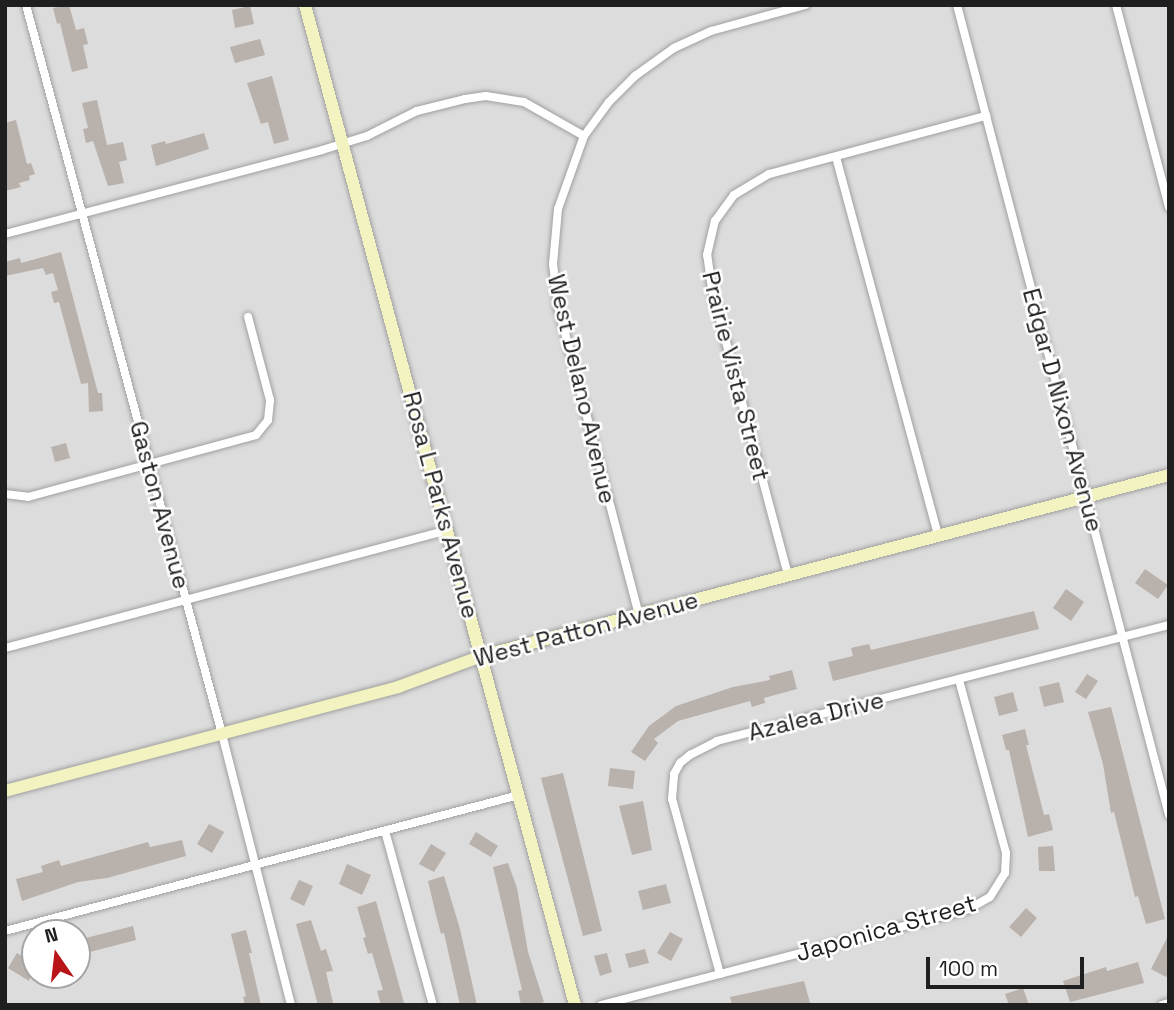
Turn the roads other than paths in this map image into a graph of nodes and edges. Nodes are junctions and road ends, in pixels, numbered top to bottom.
1 (26, 5) edge
2 (305, 5) edge
3 (804, 5) edge
4 (957, 5) edge
5 (1116, 5) edge
6 (986, 116) junction
7 (584, 136) junction
8 (343, 144) junction
9 (836, 157) junction
10 (1169, 207) edge
11 (82, 214) junction
12 (5, 234) edge
13 (248, 317) dead end
14 (150, 465) junction
15 (1169, 475) edge
16 (5, 494) edge
17 (1086, 497) junction
18 (448, 530) junction
19 (938, 536) junction
20 (788, 575) junction
21 (186, 600) junction
22 (639, 615) junction
23 (1169, 625) edge
24 (1122, 637) junction
25 (5, 648) edge
26 (482, 656) junction
27 (959, 680) junction
28 (222, 734) junction
29 (5, 791) edge
30 (519, 795) junction
31 (1169, 815) edge
32 (385, 831) junction
33 (256, 865) junction
34 (5, 931) edge
35 (720, 974) junction
36 (1169, 1003) edge
37 (291, 1005) edge
38 (433, 1005) edge
39 (575, 1005) edge
40 (601, 1005) edge
41 (1162, 1005) edge

1 - 11 street, Gaston Avenue
2 - 8 street, Rosa L Parks Avenue
3 - 7 street, West Delano Avenue
4 - 6 street, Edgar D Nixon Avenue
5 - 10 street
6 - 9 street, Prairie Vista Street
6 - 17 street, Edgar D Nixon Avenue
7 - 8 street
7 - 22 street, West Delano Avenue
8 - 11 street
8 - 18 street, Rosa L Parks Avenue
9 - 19 street
9 - 20 street, Prairie Vista Street
11 - 12 street
11 - 14 street, Gaston Avenue
13 - 14 street
14 - 16 street
14 - 21 street, Gaston Avenue
15 - 17 street, West Patton Avenue
17 - 19 street, West Patton Avenue
17 - 24 street, Edgar D Nixon Avenue
18 - 21 street
18 - 26 street, Rosa L Parks Avenue
19 - 20 street, West Patton Avenue
20 - 22 street, West Patton Avenue
21 - 25 street
21 - 28 street, Gaston Avenue
22 - 26 street, West Patton Avenue
23 - 24 street, Azalea Drive
24 - 27 street, Azalea Drive
24 - 31 street, Edgar D Nixon Avenue
26 - 28 street, West Patton Avenue
26 - 30 street, Rosa L Parks Avenue
27 - 35 street, Japonica Street
27 - 35 street, Azalea Drive
28 - 29 street, West Patton Avenue
28 - 33 street, Gaston Avenue
30 - 32 street
30 - 39 street, Rosa L Parks Avenue
32 - 33 street
32 - 38 street
33 - 34 street
33 - 37 street, Gaston Avenue
35 - 40 street, Japonica Street
36 - 41 street

